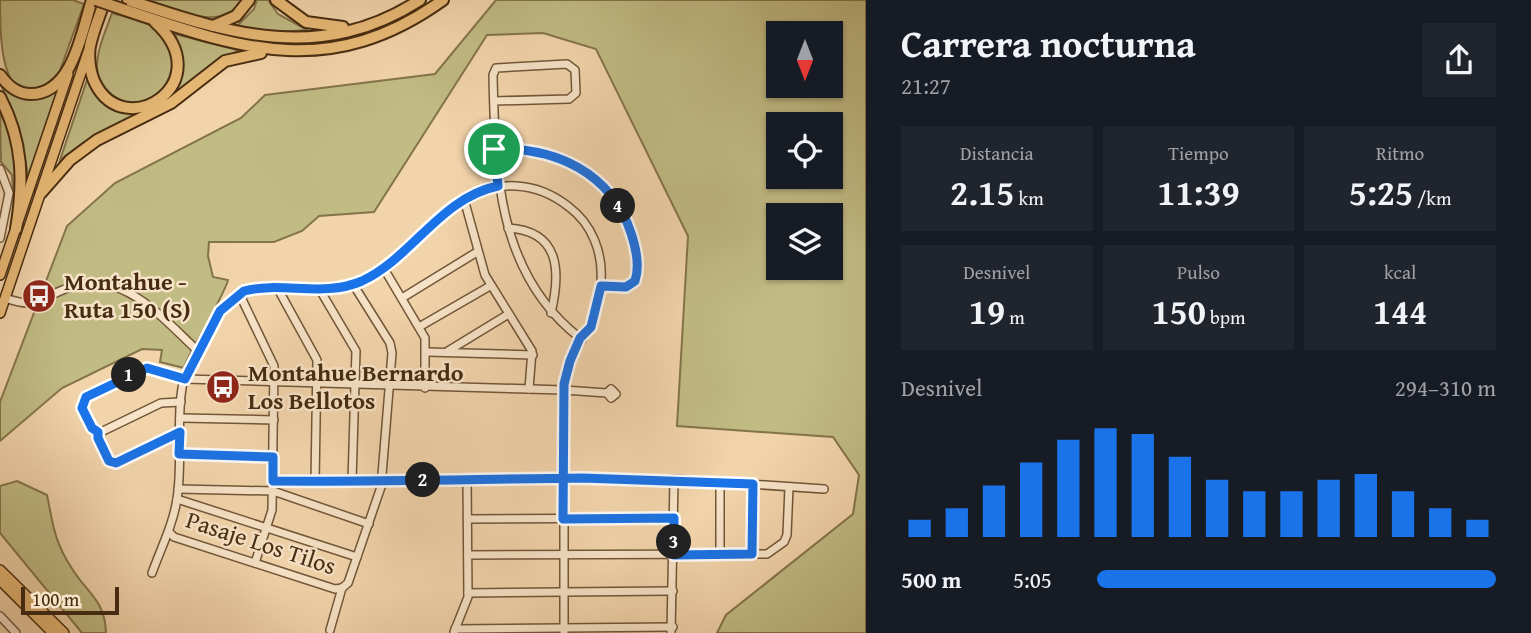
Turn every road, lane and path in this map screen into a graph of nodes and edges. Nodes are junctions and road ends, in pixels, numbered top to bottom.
1 (94, 0) edge
2 (105, 0) edge
3 (249, 0) edge
4 (276, 0) edge
5 (420, 0) edge
6 (443, 0) edge
7 (127, 3) edge
8 (150, 18) junction
9 (377, 22) junction
10 (208, 26) junction
11 (89, 47) junction
12 (284, 51) junction
13 (70, 65) junction
14 (0, 75) edge
15 (0, 97) edge
16 (494, 101) junction
17 (494, 149) junction
18 (0, 169) edge
19 (498, 186) junction
20 (41, 193) junction
21 (464, 199) junction
22 (508, 228) junction
23 (16, 229) junction
24 (0, 238) edge
25 (477, 253) junction
26 (383, 267) junction
27 (0, 275) edge
28 (352, 284) junction
29 (490, 286) junction
30 (601, 286) junction
31 (278, 289) junction
32 (320, 290) junction
33 (239, 293) junction
34 (3, 297) edge
35 (402, 298) junction
36 (0, 313) edge
37 (551, 313) junction
38 (507, 316) junction
39 (419, 327) junction
40 (580, 338) junction
41 (198, 351) junction
42 (426, 352) junction
43 (446, 353) junction
44 (533, 355) junction
45 (185, 379) junction
46 (274, 383) junction
47 (318, 384) junction
48 (355, 386) junction
49 (389, 387) junction
50 (425, 388) junction
51 (529, 389) junction
52 (564, 390) junction
53 (607, 393) dead end
54 (181, 402) junction
55 (181, 418) junction
56 (274, 420) junction
57 (98, 432) junction
58 (180, 432) junction
59 (179, 454) junction
60 (273, 457) junction
61 (562, 478) junction
62 (467, 479) junction
63 (674, 479) junction
64 (273, 481) junction
65 (352, 481) junction
66 (382, 481) junction
67 (315, 482) junction
68 (720, 482) junction
69 (753, 484) junction
70 (789, 487) junction
71 (178, 489) junction
72 (824, 489) dead end
73 (272, 491) junction
74 (177, 499) junction
75 (674, 518) junction
76 (468, 519) junction
77 (563, 519) junction
78 (369, 524) junction
79 (266, 528) junction
80 (169, 532) junction
81 (720, 554) junction
82 (752, 554) junction
83 (468, 555) junction
84 (563, 555) junction
85 (674, 555) junction
86 (357, 557) junction
87 (255, 563) junction
88 (0, 570) edge
89 (152, 573) dead end
90 (0, 580) edge
91 (342, 588) junction
92 (673, 591) junction
93 (563, 592) junction
94 (468, 593) junction
95 (0, 616) edge
96 (330, 630) dead end
97 (564, 630) edge
98 (672, 630) edge
99 (454, 631) edge
100 (21, 632) edge
101 (53, 633) edge
102 (64, 633) edge

1 - 7 highway, bridge
1 - 13 highway
2 - 11 highway
3 - 10 highway
4 - 9 highway
5 - 9 highway
6 - 12 highway
7 - 8 highway
7 - 10 highway
8 - 11 highway
8 - 12 highway
9 - 10 highway
11 - 20 main road
12 - 20 highway
13 - 14 highway
13 - 23 main road
15 - 23 highway
16 - 16 street
16 - 17 street
17 - 19 street
17 - 30 street
18 - 24 street
19 - 21 street
19 - 22 street
19 - 30 street
20 - 34 main road
21 - 25 street
21 - 26 street
22 - 37 street
22 - 37 street
23 - 27 main road
25 - 29 street
25 - 35 street
26 - 28 street
26 - 35 street
28 - 32 street
28 - 49 street
29 - 38 street
29 - 39 street
30 - 40 street
31 - 32 street
31 - 33 street
31 - 47 street
32 - 48 street
33 - 41 street
33 - 46 street
34 - 36 main road
34 - 41 street
35 - 39 street
37 - 40 street
38 - 43 street
38 - 44 street
39 - 42 street
40 - 52 street
41 - 45 street
42 - 43 street
42 - 50 street
43 - 44 street
44 - 51 street
45 - 46 street
45 - 54 street
45 - 57 street
46 - 47 street
46 - 56 street
47 - 48 street
47 - 67 street
48 - 49 street
48 - 65 street
49 - 50 street
49 - 66 street
50 - 51 street
51 - 52 street
52 - 53 street
52 - 61 street
54 - 55 street
54 - 57 street
55 - 56 street
55 - 58 street
56 - 60 street
57 - 58 street
58 - 59 street
59 - 60 street
59 - 71 street
60 - 64 street
61 - 62 street
61 - 63 street
61 - 77 street
62 - 66 street
62 - 76 street
63 - 68 street
63 - 75 street
64 - 67 street
64 - 73 street
65 - 66 street
65 - 67 street
66 - 78 street
68 - 69 street
68 - 81 street
69 - 70 street
69 - 82 street
70 - 72 street
70 - 82 street
71 - 73 street
71 - 74 street
73 - 78 street
73 - 79 street
74 - 79 street
74 - 80 street
75 - 77 street
75 - 85 street
76 - 77 street
76 - 83 street
77 - 84 street
78 - 86 street
79 - 86 street
79 - 87 street
80 - 87 street, Pasaje Los Tilos
80 - 89 street
81 - 82 street
81 - 85 street
83 - 84 street
83 - 94 street
84 - 85 street
84 - 93 street
85 - 92 street
86 - 91 street
87 - 91 street, Pasaje Los Tilos
88 - 102 main road
90 - 101 main road
91 - 96 street
92 - 93 street
92 - 98 street
93 - 94 street
93 - 97 street
94 - 99 street
95 - 100 street
97 - 98 street
97 - 99 street

